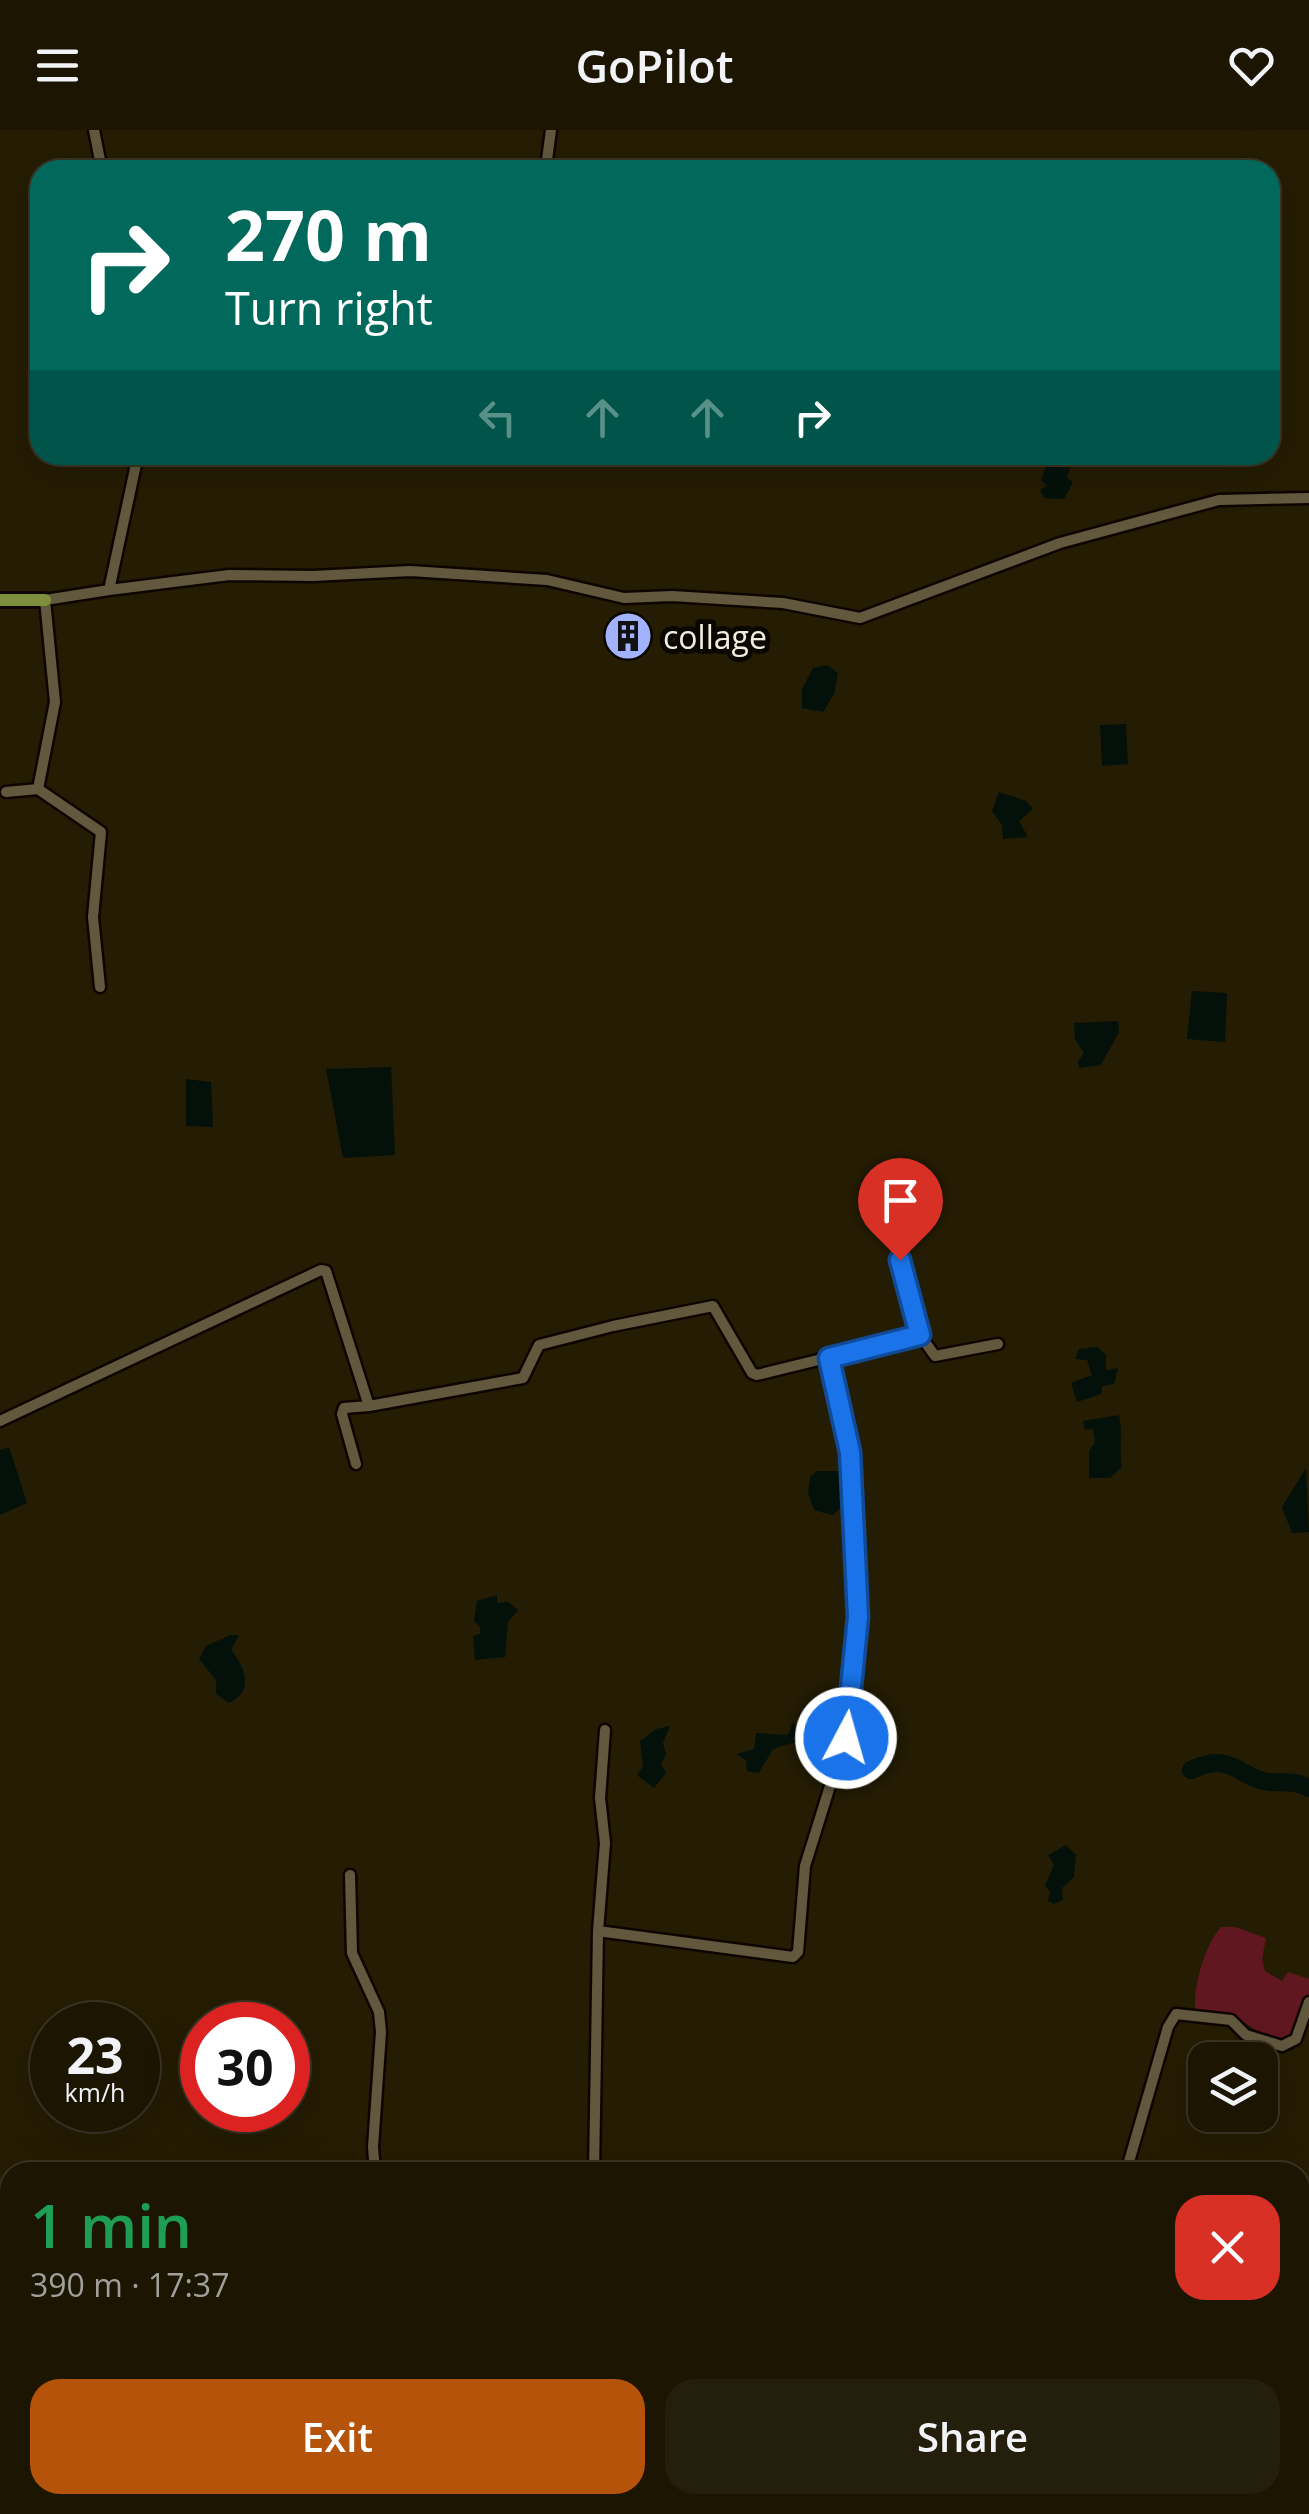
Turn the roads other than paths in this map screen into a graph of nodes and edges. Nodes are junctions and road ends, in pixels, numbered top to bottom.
1 (94, 130) edge
2 (551, 130) edge
3 (100, 160) edge
4 (547, 160) edge
5 (136, 465) edge
6 (1309, 498) edge
7 (109, 590) junction
8 (0, 600) edge
9 (45, 600) junction
10 (38, 788) junction
11 (6, 792) dead end
12 (100, 987) dead end
13 (900, 1260) dead end
14 (920, 1335) junction
15 (998, 1344) dead end
16 (829, 1358) junction
17 (368, 1406) junction
18 (0, 1422) edge
19 (356, 1464) dead end
20 (605, 1730) dead end
21 (350, 1875) dead end
22 (598, 1931) junction
23 (1309, 2002) edge
24 (374, 2162) edge
25 (594, 2162) edge
26 (1129, 2162) edge

1 - 3 street
2 - 4 street
5 - 7 street
6 - 7 street
7 - 9 street
8 - 9 main road
9 - 10 street
10 - 11 street
10 - 12 street
13 - 14 street
14 - 15 street
14 - 16 street
16 - 17 street
16 - 22 street
17 - 18 street
17 - 19 street
20 - 22 street
21 - 24 street
22 - 25 street
23 - 26 street

